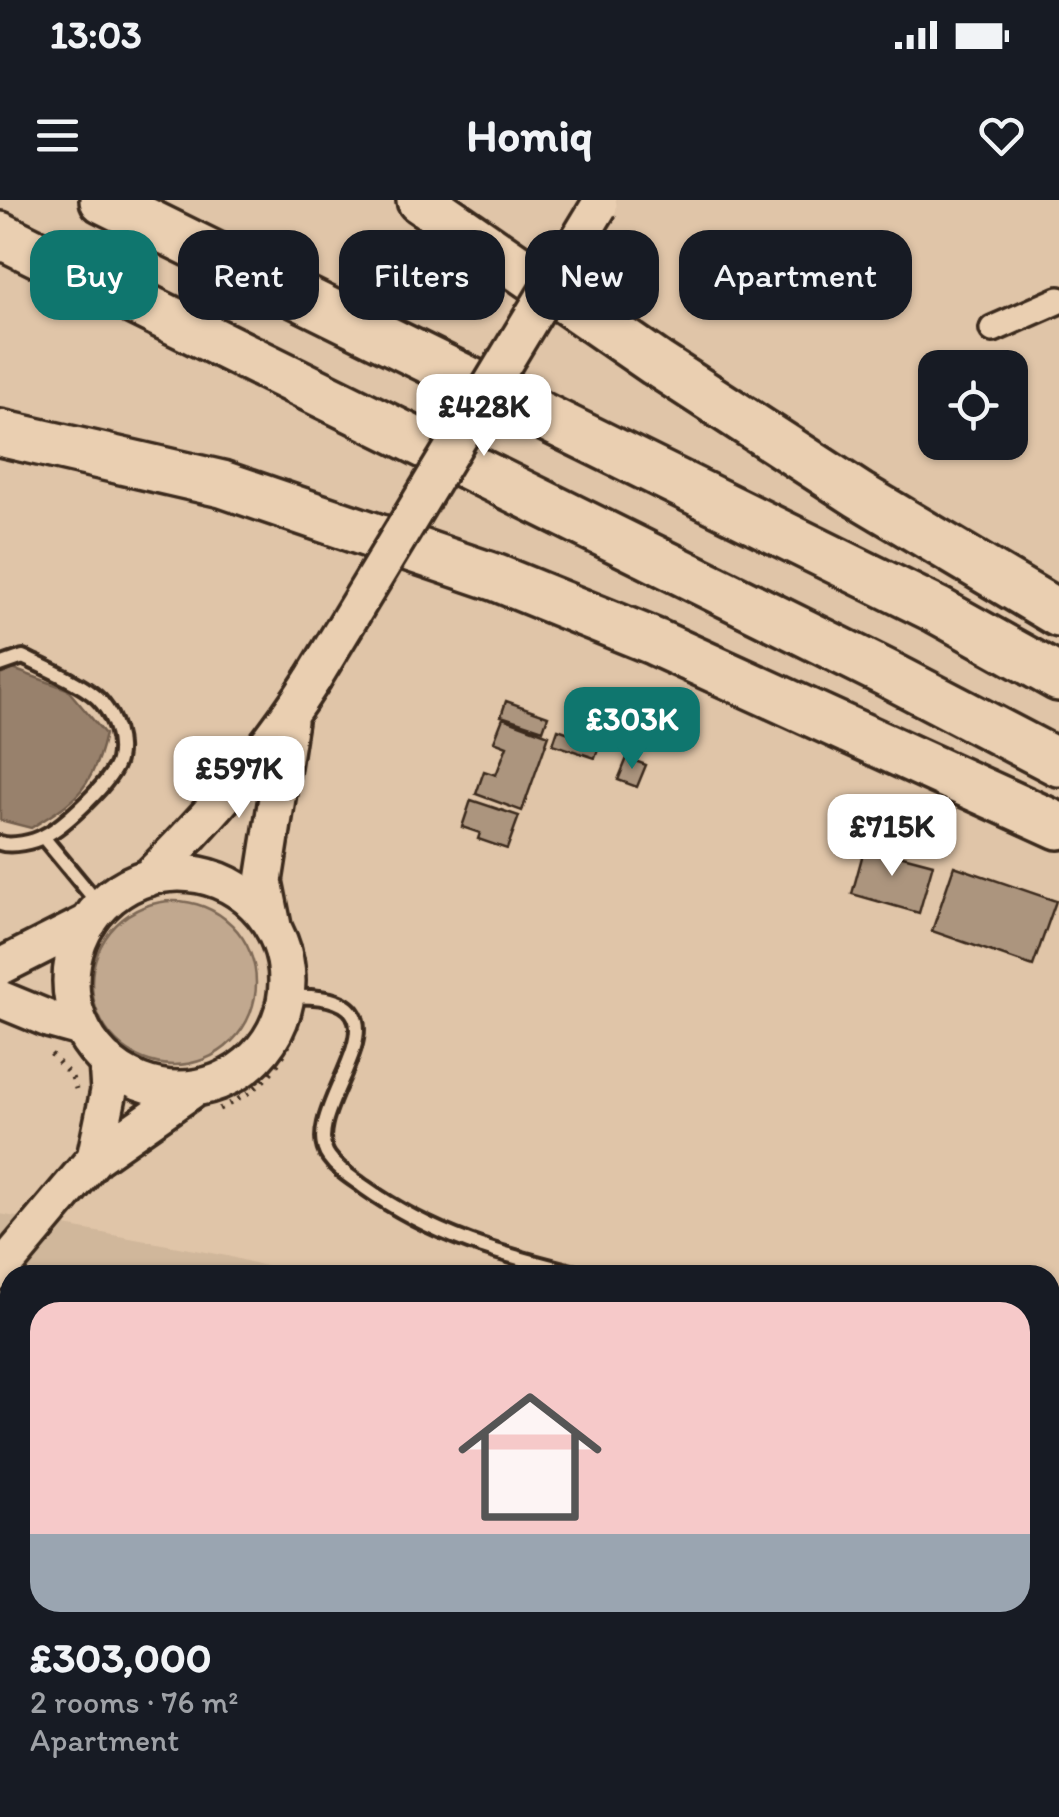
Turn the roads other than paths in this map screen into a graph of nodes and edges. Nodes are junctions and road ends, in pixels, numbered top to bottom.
1 (103, 200) edge
2 (420, 200) edge
3 (601, 203) edge
4 (0, 234) edge
5 (1059, 300) edge
6 (993, 328) dead end
7 (0, 433) edge
8 (1059, 614) edge
9 (0, 665) edge
10 (1059, 678) edge
11 (290, 715) junction
12 (1059, 762) edge
13 (1059, 826) edge
14 (43, 837) junction
15 (0, 843) edge
16 (148, 878) junction
17 (95, 914) junction
18 (285, 930) junction
19 (0, 967) edge
20 (297, 997) junction
21 (0, 999) edge
22 (80, 1028) junction
23 (107, 1061) junction
24 (201, 1101) junction
25 (95, 1158) junction
26 (5, 1265) edge
27 (543, 1265) edge

1 - 10 highway
2 - 8 highway
3 - 11 main road, bridge
4 - 12 highway
5 - 6 street
7 - 13 highway
9 - 14 lane
11 - 16 main road
11 - 18 main road
14 - 15 lane
14 - 17 lane
16 - 17 main road
16 - 18 main road
17 - 19 main road
17 - 22 main road
18 - 20 main road
20 - 24 main road
20 - 27 lane
21 - 22 main road
22 - 23 main road
23 - 24 main road
23 - 25 main road
24 - 25 main road
25 - 26 main road

